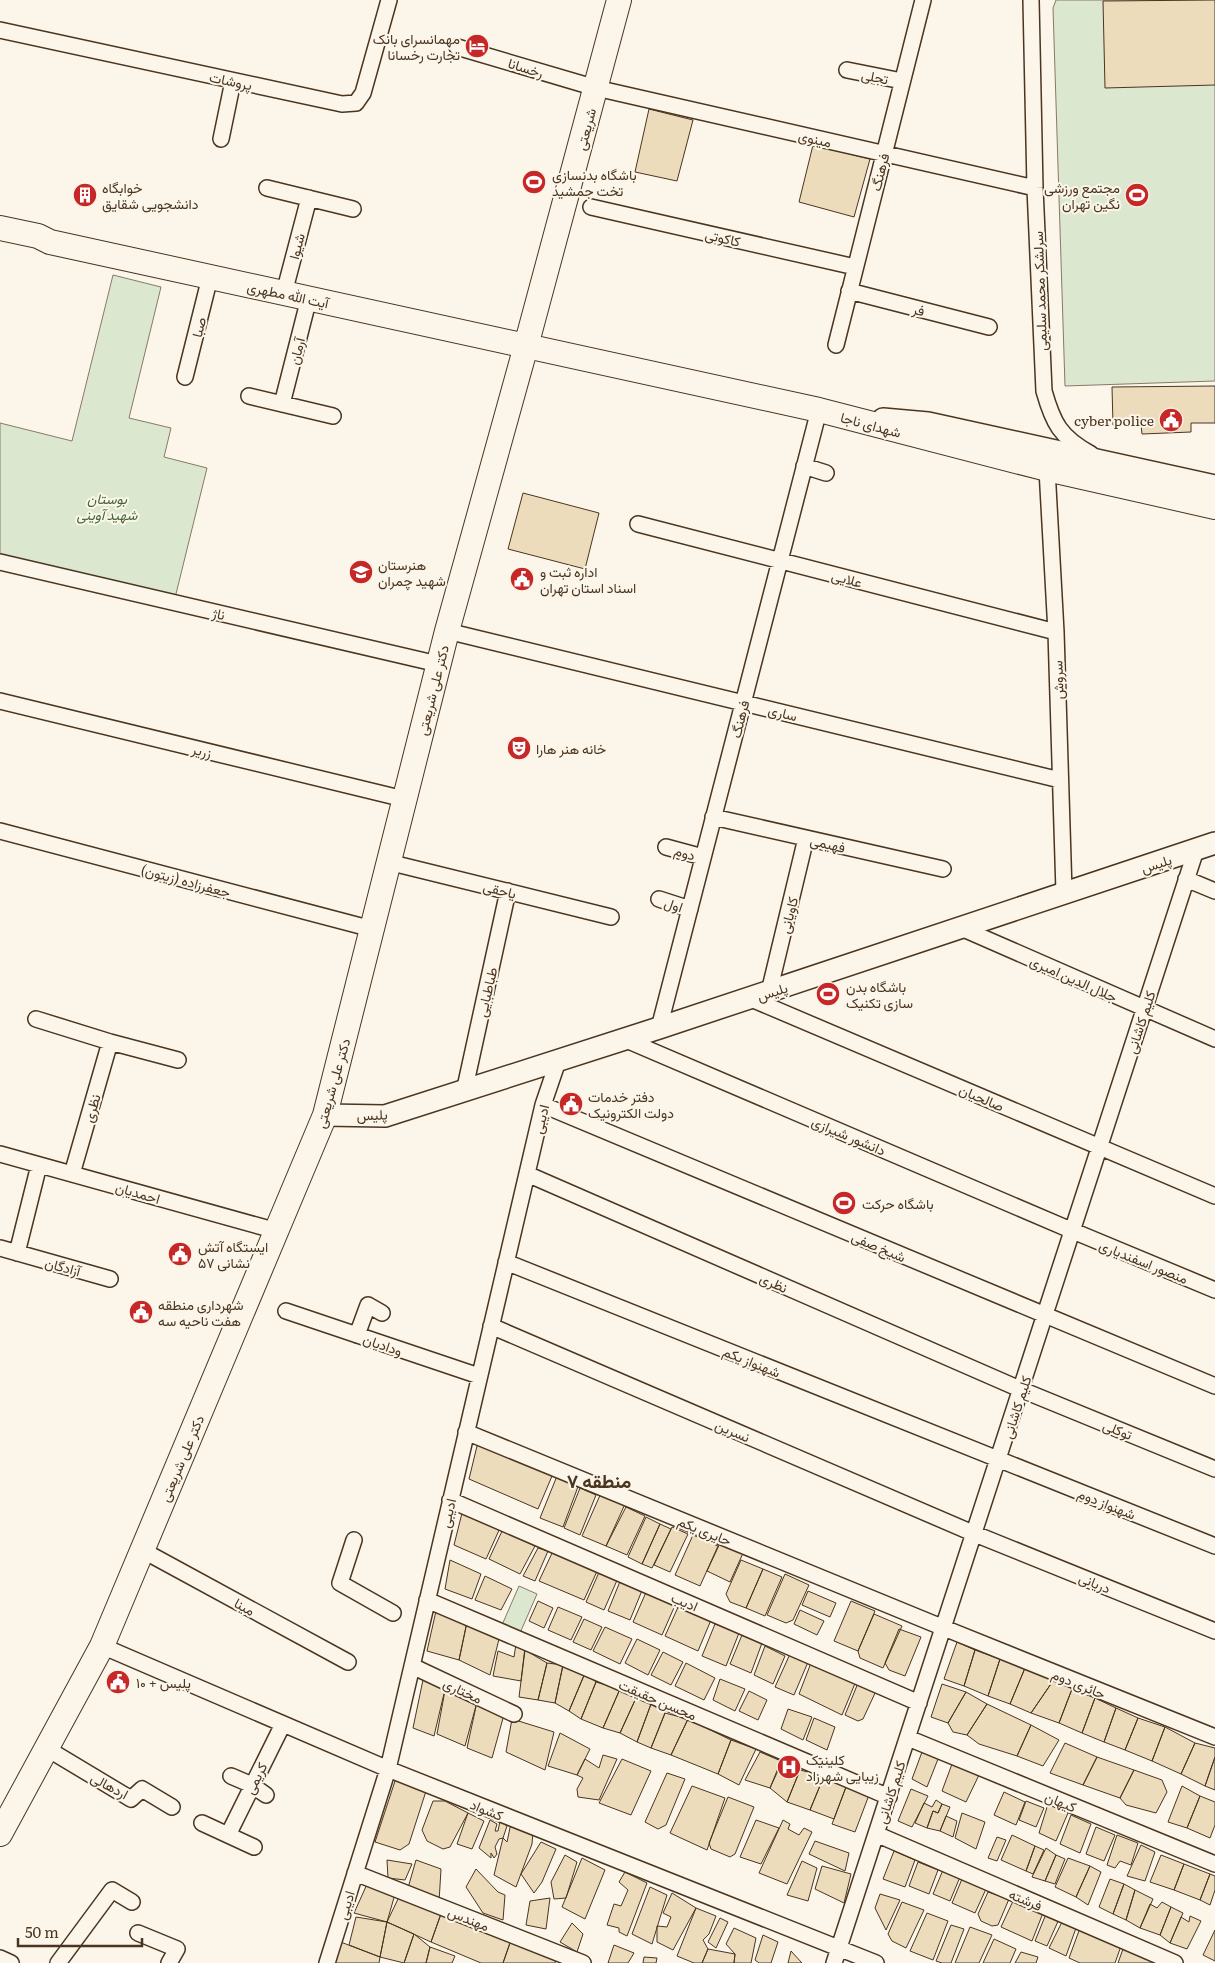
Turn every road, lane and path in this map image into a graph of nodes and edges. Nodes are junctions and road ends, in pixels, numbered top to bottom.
1 (389, 0) edge
2 (619, 0) edge
3 (923, 0) edge
4 (1031, 0) edge
5 (0, 30) edge
6 (456, 47) dead end
7 (847, 70) dead end
8 (233, 81) junction
9 (902, 81) junction
10 (596, 88) junction
11 (221, 139) dead end
12 (884, 153) junction
13 (267, 188) dead end
14 (1035, 188) junction
15 (309, 198) junction
16 (592, 207) dead end
17 (353, 209) dead end
18 (0, 228) edge
19 (0, 236) edge
20 (50, 242) junction
21 (855, 267) junction
22 (210, 277) junction
23 (849, 291) junction
24 (284, 293) junction
25 (309, 298) junction
26 (989, 326) dead end
27 (836, 345) dead end
28 (526, 346) junction
29 (185, 377) dead end
30 (249, 396) dead end
31 (282, 404) junction
32 (819, 410) junction
33 (334, 416) dead end
34 (843, 416) junction
35 (1108, 463) junction
36 (804, 466) junction
37 (1047, 469) junction
38 (826, 473) dead end
39 (1215, 486) edge
40 (1215, 507) edge
41 (638, 524) dead end
42 (779, 561) junction
43 (0, 562) edge
44 (447, 630) junction
45 (1056, 632) junction
46 (438, 664) junction
47 (0, 701) edge
48 (743, 703) junction
49 (1060, 780) junction
50 (404, 799) junction
51 (713, 817) junction
52 (0, 831) edge
53 (806, 838) junction
54 (666, 847) dead end
55 (1205, 847) edge
56 (703, 858) junction
57 (388, 862) junction
58 (943, 869) dead end
59 (1186, 879) junction
60 (508, 891) junction
61 (1215, 891) edge
62 (1064, 892) junction
63 (659, 899) dead end
64 (690, 909) junction
65 (610, 917) dead end
66 (961, 928) junction
67 (372, 929) junction
68 (769, 992) junction
69 (749, 998) junction
70 (1145, 1009) junction
71 (36, 1019) dead end
72 (659, 1028) junction
73 (1215, 1039) edge
74 (624, 1040) junction
75 (110, 1042) junction
76 (178, 1060) dead end
77 (558, 1061) junction
78 (464, 1092) junction
79 (542, 1105) junction
80 (325, 1115) junction
81 (1100, 1146) junction
82 (0, 1154) edge
83 (39, 1164) junction
84 (72, 1174) junction
85 (527, 1174) junction
86 (1215, 1196) edge
87 (277, 1231) junction
88 (1073, 1231) junction
89 (0, 1248) edge
90 (17, 1253) junction
91 (506, 1262) junction
92 (110, 1278) dead end
93 (1215, 1290) edge
94 (286, 1311) dead end
95 (382, 1313) dead end
96 (1046, 1315) junction
97 (491, 1326) junction
98 (357, 1335) junction
99 (479, 1376) junction
100 (1215, 1386) edge
101 (1022, 1390) junction
102 (466, 1432) junction
103 (999, 1460) junction
104 (1215, 1469) edge
105 (450, 1500) junction
106 (975, 1534) junction
107 (354, 1540) dead end
108 (1215, 1546) edge
109 (142, 1550) junction
110 (427, 1600) junction
111 (393, 1612) dead end
112 (944, 1628) junction
113 (1215, 1631) edge
114 (102, 1646) junction
115 (348, 1662) dead end
116 (412, 1666) junction
117 (919, 1703) junction
118 (514, 1714) dead end
119 (283, 1724) junction
120 (1215, 1737) edge
121 (908, 1738) junction
122 (46, 1748) junction
123 (388, 1769) junction
124 (231, 1776) dead end
125 (252, 1785) junction
126 (266, 1795) dead end
127 (889, 1797) junction
128 (172, 1807) dead end
129 (202, 1823) dead end
130 (229, 1833) junction
131 (0, 1834) edge
132 (876, 1834) junction
133 (254, 1847) dead end
134 (1215, 1864) edge
135 (355, 1873) junction
136 (132, 1902) dead end
137 (138, 1933) dead end
138 (839, 1947) junction
139 (0, 1958) edge
140 (11, 1963) edge
141 (58, 1963) edge
142 (169, 1963) edge
143 (328, 1963) edge
144 (583, 1963) edge
145 (834, 1963) edge
146 (876, 1963) edge
147 (1175, 1963) edge

1 - 8 street, پروشات
2 - 10 main road, شریعتی
3 - 9 street, فرهنگ
4 - 14 street, سرلشکر محمد سلیمی
5 - 8 street, پروشات
6 - 10 street, رخسانا
7 - 9 street, تجلی
8 - 11 street
9 - 12 street, فرهنگ
10 - 12 street, مینوی
10 - 28 main road, شریعتی
12 - 14 street, مینوی
12 - 21 street, فرهنگ
13 - 15 street
14 - 35 street, سرلشکر محمد سلیمی
15 - 17 street
15 - 24 street, شیوا
16 - 21 street, کاکوتی
18 - 20 main road, آیت الله مطهری
19 - 20 main road, آیت الله مطهری
20 - 22 main road, آیت الله مطهری
21 - 23 street, فرهنگ
22 - 24 main road, آیت الله مطهری
22 - 29 street, صبا
23 - 26 street, فر
23 - 27 street, فرهنگ
24 - 25 main road, آیت الله مطهری
25 - 28 main road, آیت الله مطهری
25 - 31 street, آرمان
28 - 32 main road, شهدای ناجا
28 - 44 main road, دکتر علی شریعتی
30 - 31 street
31 - 33 street
32 - 34 main road, شهدای ناجا
32 - 36 street, فرهنگ
34 - 35 main road
34 - 37 main road, شهدای ناجا
35 - 39 main road
36 - 38 street
36 - 42 street, فرهنگ
37 - 40 main road, شهدای ناجا
37 - 45 street, سروش
41 - 42 street, علایی
42 - 45 street, علایی
42 - 48 street, فرهنگ
43 - 46 street, ناژ
44 - 46 main road, دکتر علی شریعتی
44 - 48 street, ساری
45 - 49 street, سروش
46 - 50 main road, دکتر علی شریعتی
47 - 50 street, زریر
48 - 49 street, ساری
48 - 51 street, فرهنگ
49 - 62 street, سروش
50 - 57 main road, دکتر علی شریعتی
51 - 53 street, فهیمی
51 - 56 street, فرهنگ
52 - 67 street, جعفرزاده (زیتون)
53 - 58 street, فهیمی
53 - 68 street, کاویانی
54 - 56 street, دوم
55 - 59 street, کلیم کاشانی
55 - 62 main road, پلیس
56 - 64 street, فرهنگ
57 - 60 street, یاحقی
57 - 67 main road, دکتر علی شریعتی
59 - 61 street
59 - 70 street, کلیم کاشانی
60 - 65 street, یاحقی
60 - 78 street, طباطبایی
62 - 66 main road, پلیس
63 - 64 street, اول
64 - 72 street, فرهنگ
66 - 68 main road, پلیس
66 - 70 street, جلال الدین امیری
67 - 80 main road, دکتر علی شریعتی
68 - 69 main road, پلیس
69 - 72 main road, پلیس
69 - 81 street, صالحیان
70 - 73 street, جلال الدین امیری
70 - 81 street, کلیم کاشانی
71 - 75 street
72 - 74 main road, پلیس
74 - 77 main road, پلیس
74 - 88 street, دانشور شیرازی
75 - 76 street
75 - 84 street, نظری
77 - 78 main road, پلیس
77 - 79 street, ادیبی
78 - 80 main road, پلیس
79 - 85 street, ادیبی
79 - 96 street, شیخ صفی
80 - 87 main road, دکتر علی شریعتی
81 - 86 street, صالحیان
81 - 88 street, کلیم کاشانی
82 - 83 street, احمدیان
83 - 84 street, احمدیان
83 - 90 street
84 - 87 street, احمدیان
85 - 91 street, ادیبی
85 - 101 street, نظری
87 - 109 main road, دکتر علی شریعتی
88 - 93 street, منصور اسفندیاری
88 - 96 street, کلیم کاشانی
89 - 90 street, آزادگان
90 - 92 street, آزادگان
91 - 97 street, ادیبی
91 - 103 street, شهنواز یکم
94 - 98 street, ودادیان
95 - 98 street
96 - 100 street, شیخ صفی
96 - 101 street, کلیم کاشانی
97 - 99 street, ادیبی
97 - 106 street, نسرین
98 - 99 street, ودادیان
99 - 102 street, ادیبی
101 - 103 street, کلیم کاشانی
101 - 104 street, توکلی
102 - 105 street, ادیبی
102 - 112 street, حایری یکم
103 - 106 street, کلیم کاشانی
103 - 108 street, شهنواز دوم
105 - 110 street, ادیبی
105 - 117 street, ادیب
106 - 112 street, کلیم کاشانی
106 - 113 street, دریانی
107 - 111 street
109 - 114 main road, دکتر علی شریعتی
109 - 115 street, مینا
110 - 116 street, ادیبی
110 - 127 street, محسن حقیقت
112 - 117 street, کلیم کاشانی
112 - 120 street, حائری دوم
114 - 119 street, کشواد
114 - 122 main road, دکتر علی شریعتی
116 - 118 street, مختاری
116 - 123 street, ادیبی
117 - 121 street, کلیم کاشانی
119 - 123 street, کشواد
119 - 125 street, کریمی
121 - 127 street, کلیم کاشانی
121 - 134 street, کیهان
122 - 128 street, اردهالی
122 - 131 main road, دکتر علی شریعتی
123 - 135 street, ادیبی
123 - 138 street, کشواد
124 - 125 street
125 - 126 street
125 - 130 street, کریمی
127 - 132 street, کلیم کاشانی
129 - 130 street
130 - 133 street
132 - 138 street, کلیم کاشانی
132 - 147 street, فرشته
135 - 143 street, ادیبی
135 - 144 street, مهندس
136 - 141 street
137 - 142 street
138 - 145 street, کلیم کاشانی
138 - 146 street, کشواد
139 - 140 street

